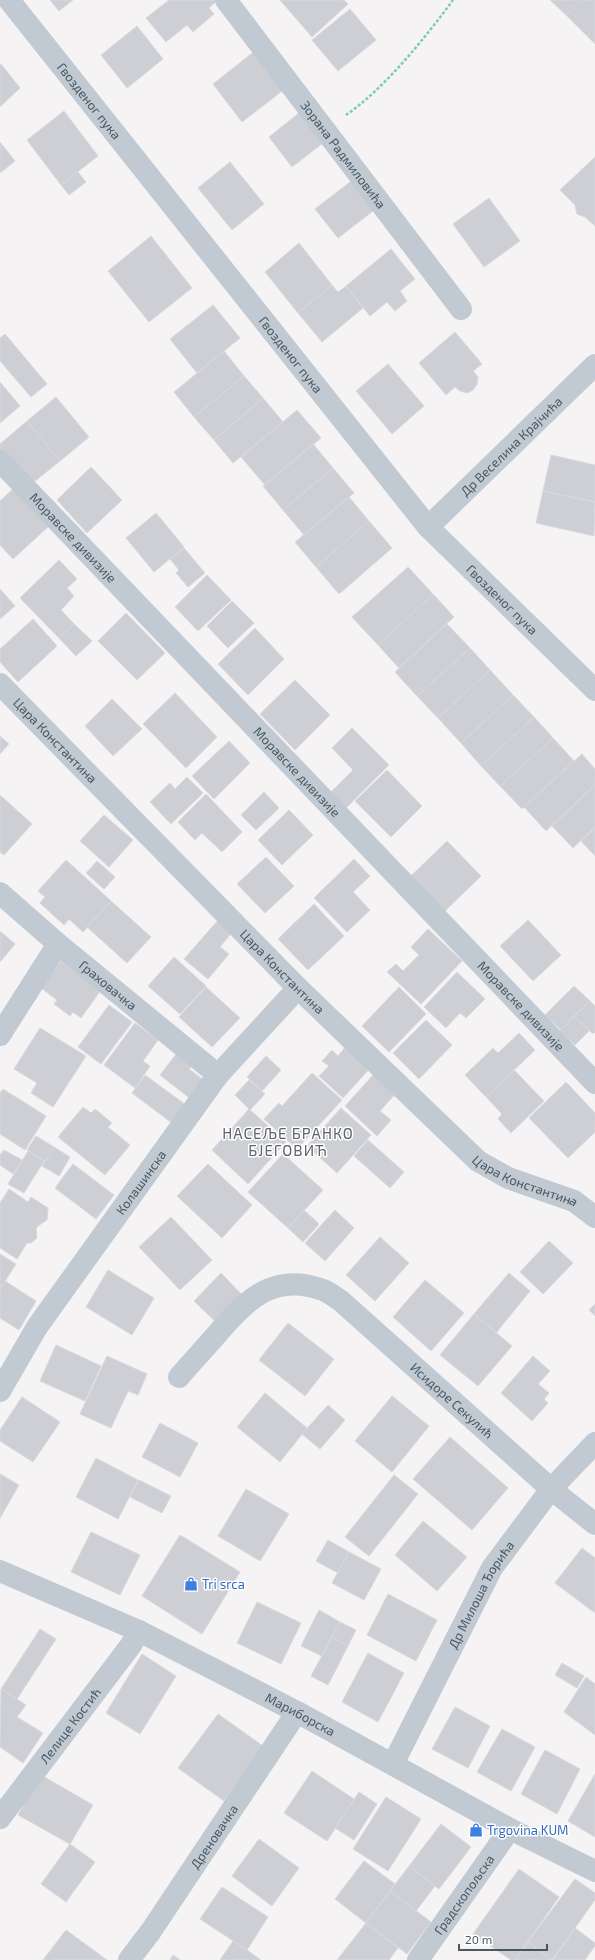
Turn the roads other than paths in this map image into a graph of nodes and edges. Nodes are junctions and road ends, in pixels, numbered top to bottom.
1 (9, 0) edge
2 (226, 0) edge
3 (461, 308) dead end
4 (595, 365) edge
5 (0, 461) edge
6 (428, 527) junction
7 (0, 684) edge
8 (595, 690) edge
9 (0, 893) edge
10 (58, 944) junction
11 (298, 988) junction
12 (0, 1035) edge
13 (218, 1075) junction
14 (595, 1083) edge
15 (595, 1217) edge
16 (179, 1377) dead end
17 (0, 1391) edge
18 (595, 1443) edge
19 (551, 1489) junction
20 (595, 1524) edge
21 (0, 1571) edge
22 (139, 1631) junction
23 (297, 1712) junction
24 (393, 1764) junction
25 (0, 1818) edge
26 (510, 1829) junction
27 (595, 1871) edge
28 (129, 1960) edge
29 (418, 1960) edge

1 - 6 street, Гвозденог пука
2 - 3 street, Зорана Радмиловића
4 - 6 street, Др Веселина Крајчића
5 - 14 street, Моравске дивизије
6 - 8 street, Гвозденог пука
7 - 11 street, Цара Константина
9 - 10 street, Граховачка
10 - 12 street
10 - 13 street, Граховачка
11 - 13 street, Колашинска
11 - 15 street, Цара Константина
13 - 17 street, Колашинска
16 - 19 street, Исидоре Секулић
18 - 19 street, Др Милоша Ђорића
19 - 20 street, Исидоре Секулић
19 - 24 street, Др Милоша Ђорића
21 - 22 street, Мариборска
22 - 23 street, Мариборска
22 - 25 street, Лелице Костић
23 - 24 street, Мариборска
23 - 28 street, Дреновачка
24 - 26 street, Мариборска
26 - 27 street, Мариборска
26 - 29 street, Градскопољска

